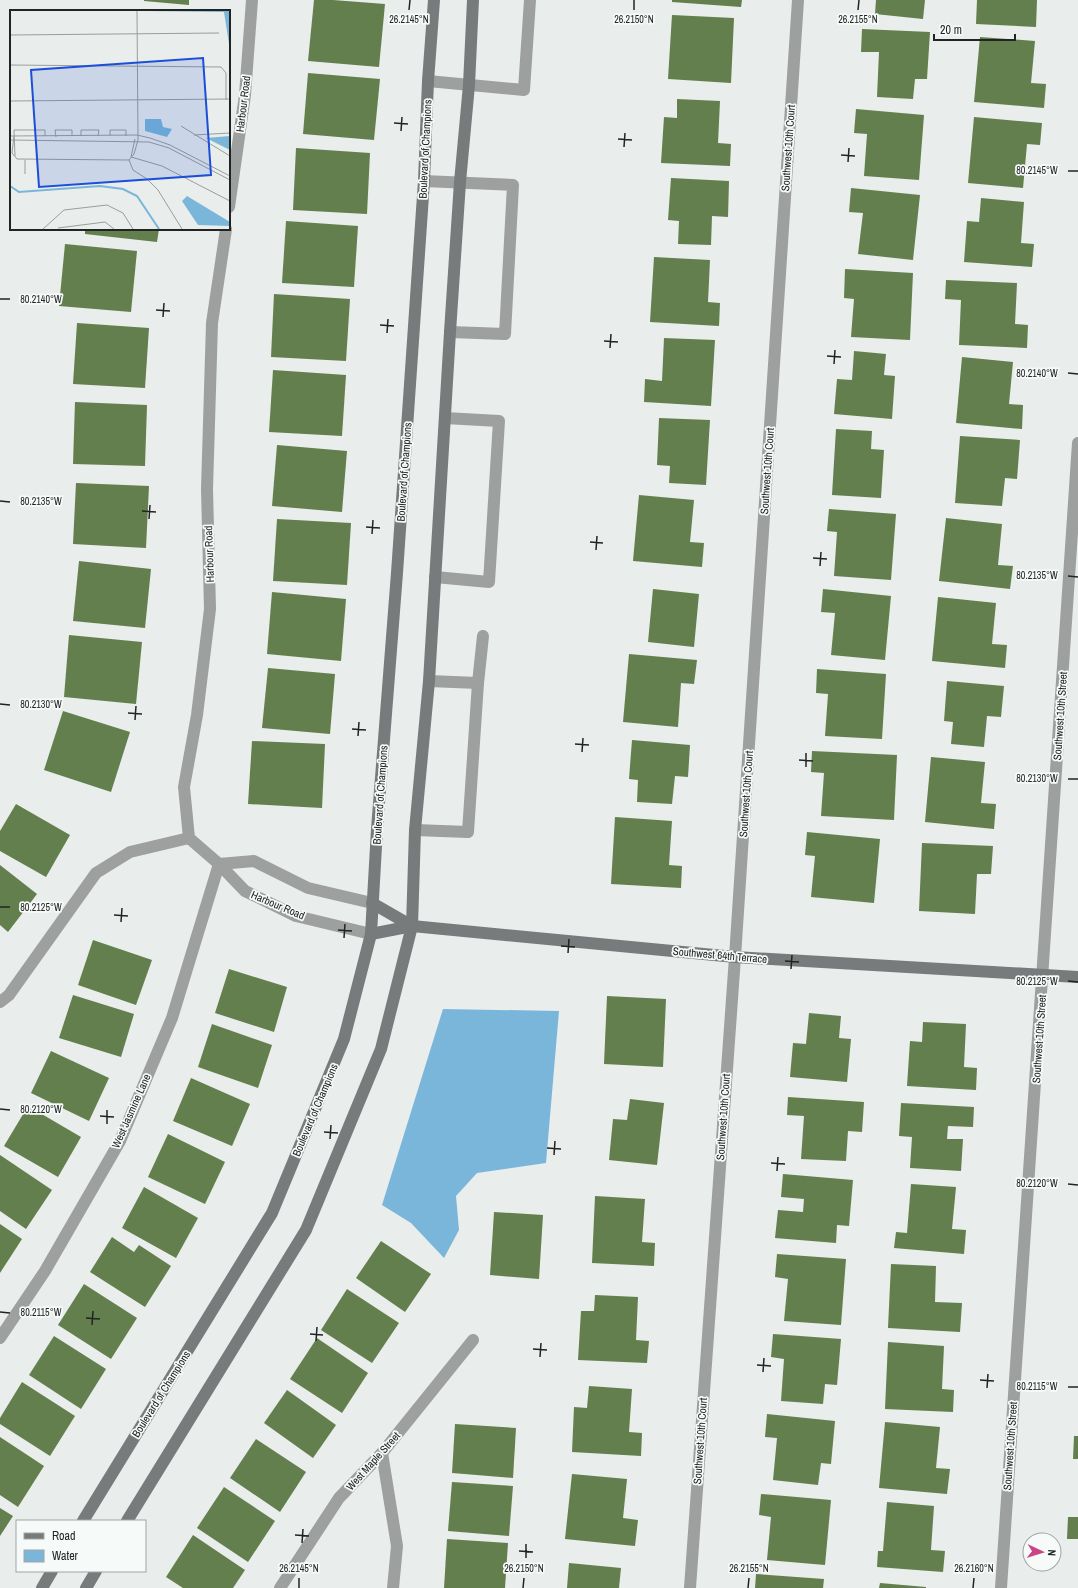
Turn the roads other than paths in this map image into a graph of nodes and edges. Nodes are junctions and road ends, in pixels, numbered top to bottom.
1 (252, 0) edge
2 (434, 0) edge
3 (473, 0) edge
4 (530, 0) edge
5 (798, 0) edge
6 (428, 81) junction
7 (469, 85) junction
8 (424, 181) junction
9 (460, 182) junction
10 (230, 200) edge
11 (226, 230) edge
12 (450, 332) junction
13 (445, 418) junction
14 (1078, 443) edge
15 (435, 577) junction
16 (483, 636) dead end
17 (429, 681) junction
18 (478, 683) junction
19 (415, 830) junction
20 (189, 838) junction
21 (219, 864) junction
22 (372, 903) junction
23 (412, 926) junction
24 (371, 934) junction
25 (735, 957) junction
26 (1043, 974) junction
27 (1078, 977) edge
28 (0, 1002) edge
29 (0, 1338) edge
30 (473, 1340) dead end
31 (382, 1453) junction
32 (84, 1520) edge
33 (128, 1520) edge
34 (51, 1572) edge
35 (95, 1572) edge
36 (42, 1588) edge
37 (86, 1588) edge
38 (280, 1588) edge
39 (393, 1588) edge
40 (690, 1588) edge
41 (1001, 1588) edge

1 - 10 street, Harbour Road
2 - 6 street, Boulevard of Champions
3 - 7 street
4 - 7 street
5 - 25 street, Southwest 10th Court
6 - 7 street
6 - 8 street, Boulevard of Champions
7 - 9 street
8 - 9 street
8 - 22 street, Boulevard of Champions
9 - 12 street
9 - 12 street
11 - 20 street, Harbour Road
12 - 13 street
13 - 15 street
13 - 15 street
14 - 26 street, Southwest 10th Street
15 - 17 street
16 - 18 street
17 - 18 street
17 - 19 street
18 - 19 street
19 - 23 street
20 - 21 street, Harbour Road
20 - 28 street
21 - 22 street
21 - 24 street, Harbour Road
21 - 29 street, West Jasmine Lane
22 - 23 street, Southwest 64th Terrace
22 - 24 street, Boulevard of Champions
23 - 24 street, Southwest 64th Terrace
23 - 25 street, Southwest 64th Terrace
23 - 33 street
24 - 32 street, Boulevard of Champions
25 - 26 street, Southwest 64th Terrace
25 - 40 street, Southwest 10th Court
26 - 27 street, Southwest 64th Terrace
26 - 41 street, Southwest 10th Street
30 - 31 street, West Maple Street
31 - 38 street, West Maple Street
31 - 39 street
34 - 36 street
35 - 37 street

